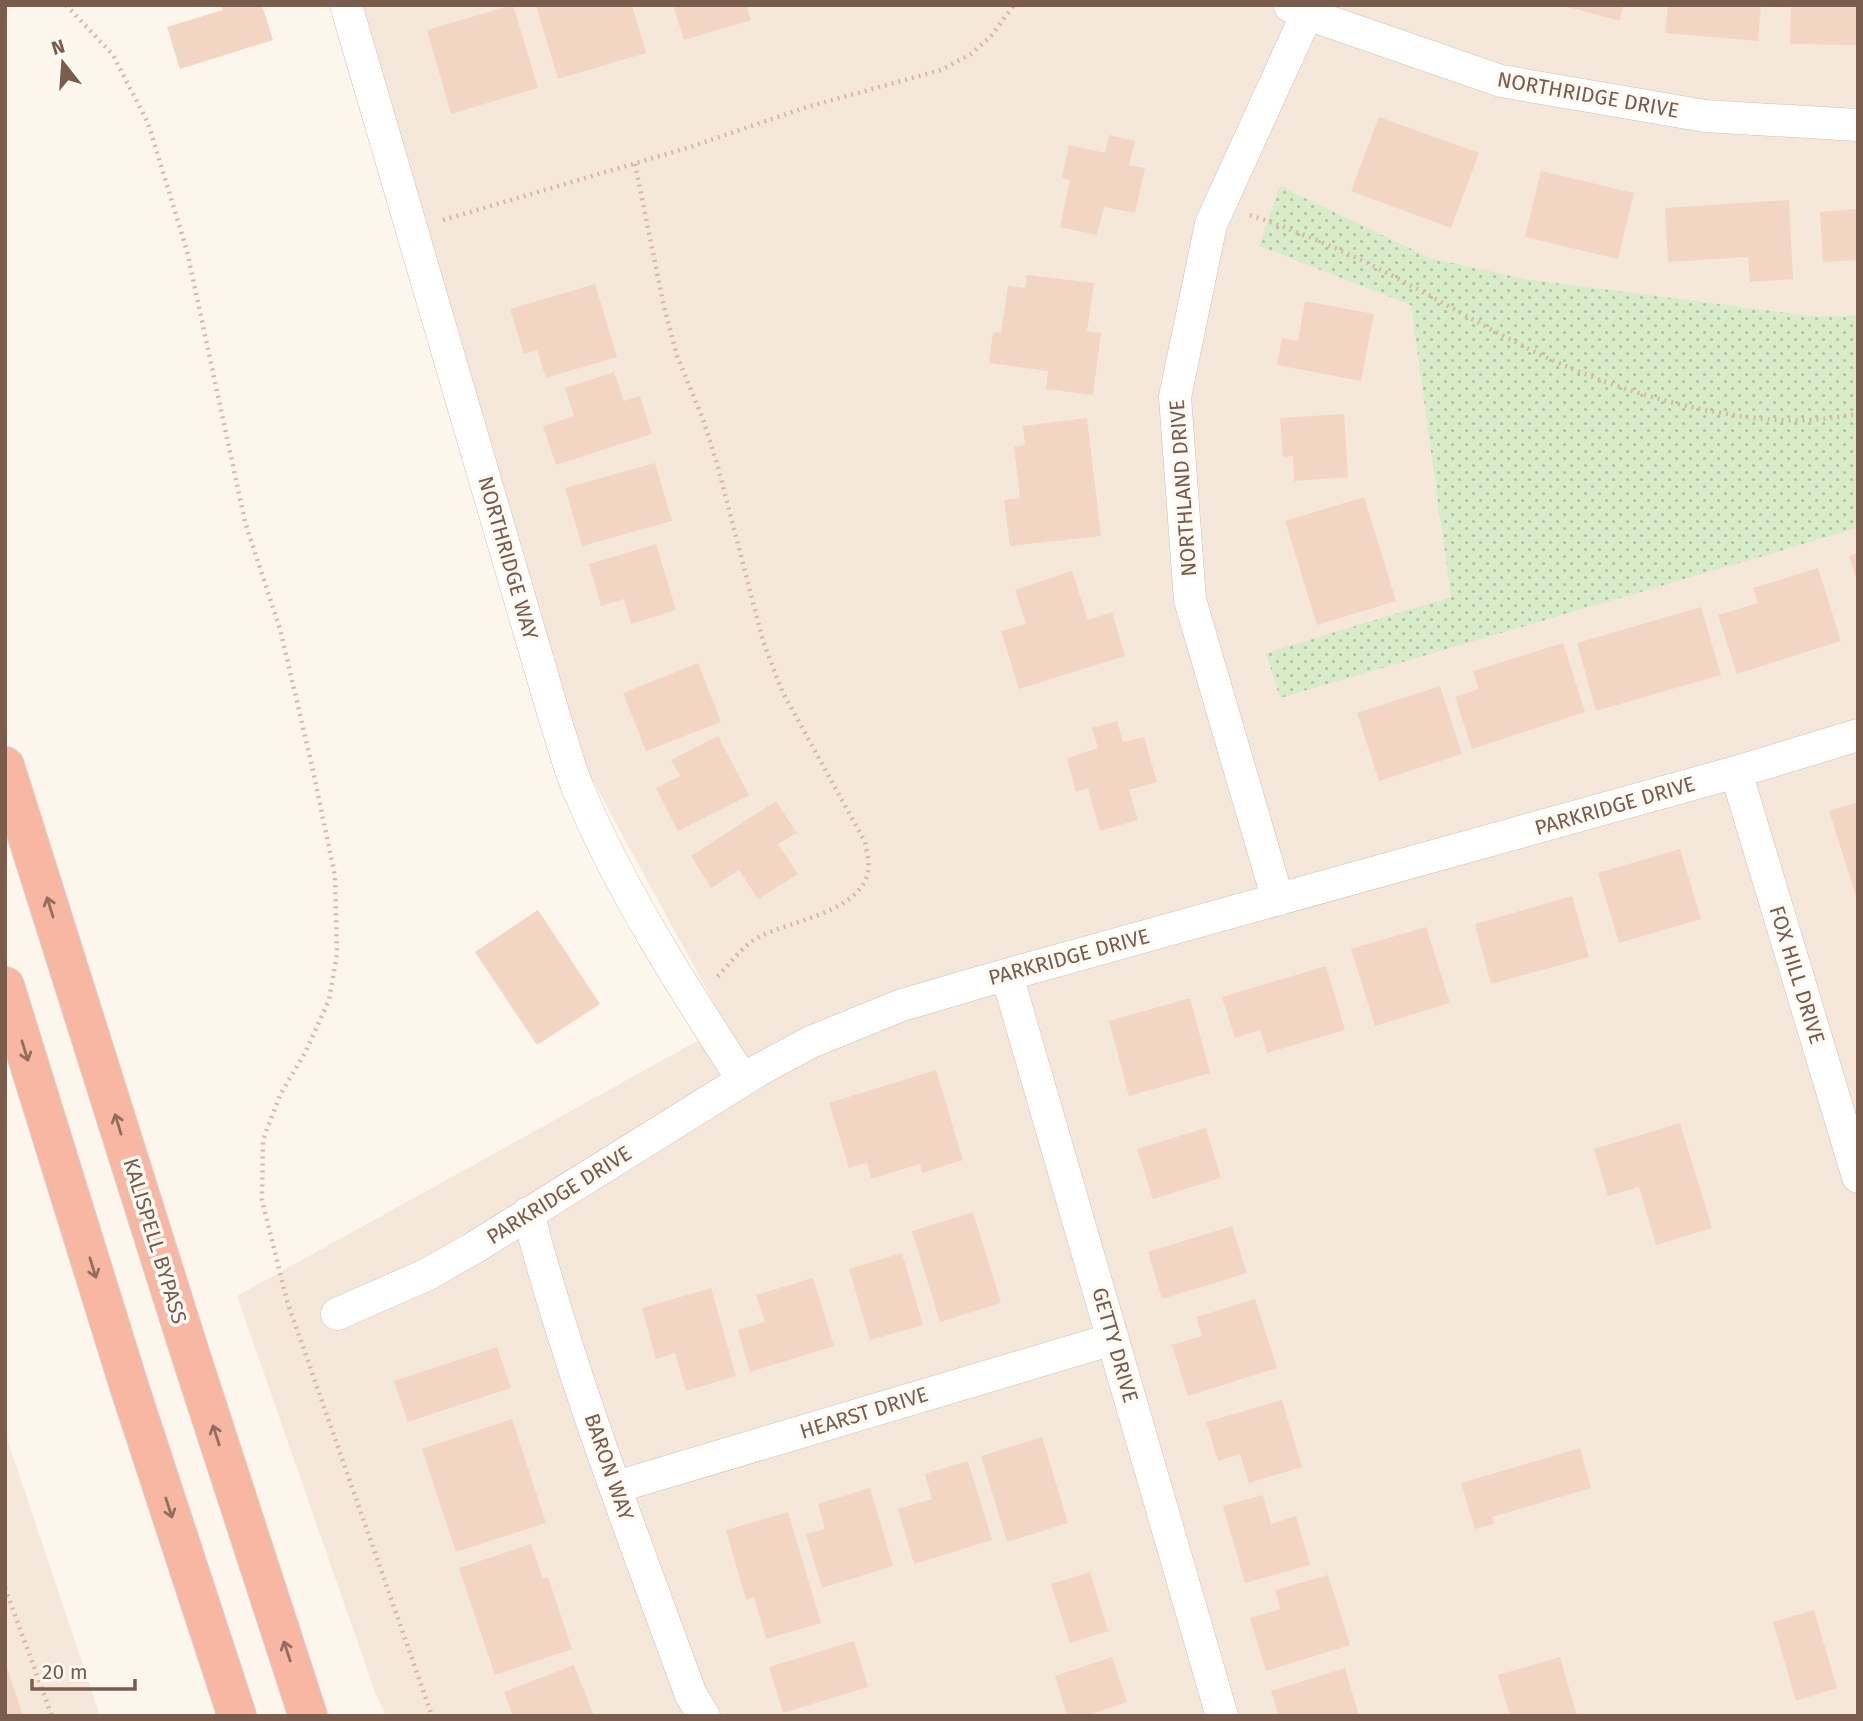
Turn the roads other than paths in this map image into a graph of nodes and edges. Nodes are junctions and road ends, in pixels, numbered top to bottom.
1 (346, 5) edge
2 (1302, 8) edge
3 (1858, 125) edge
4 (1858, 735) edge
5 (5, 766) edge
6 (1736, 772) junction
7 (1278, 900) junction
8 (1007, 975) junction
9 (5, 986) edge
10 (743, 1080) junction
11 (1858, 1177) edge
12 (528, 1213) junction
13 (337, 1314) dead end
14 (1113, 1339) junction
15 (616, 1487) junction
16 (237, 1716) edge
17 (308, 1716) edge
18 (704, 1716) edge
19 (1222, 1716) edge

1 - 10 street, NORTHRIDGE WAY
2 - 3 street, NORTHRIDGE DRIVE
2 - 7 street, NORTHLAND DRIVE
4 - 6 street, PARKRIDGE DRIVE
17 -> 5 highway, KALISPELL BYPASS
6 - 7 street, PARKRIDGE DRIVE
6 - 11 street, FOX HILL DRIVE
7 - 8 street, PARKRIDGE DRIVE
8 - 10 street, PARKRIDGE DRIVE
8 - 14 street, GETTY DRIVE
9 -> 16 highway
10 - 12 street, PARKRIDGE DRIVE
12 - 13 street, PARKRIDGE DRIVE
12 - 15 street, BARON WAY
14 - 15 street, HEARST DRIVE
14 - 19 street, GETTY DRIVE
15 - 18 street, BARON WAY

